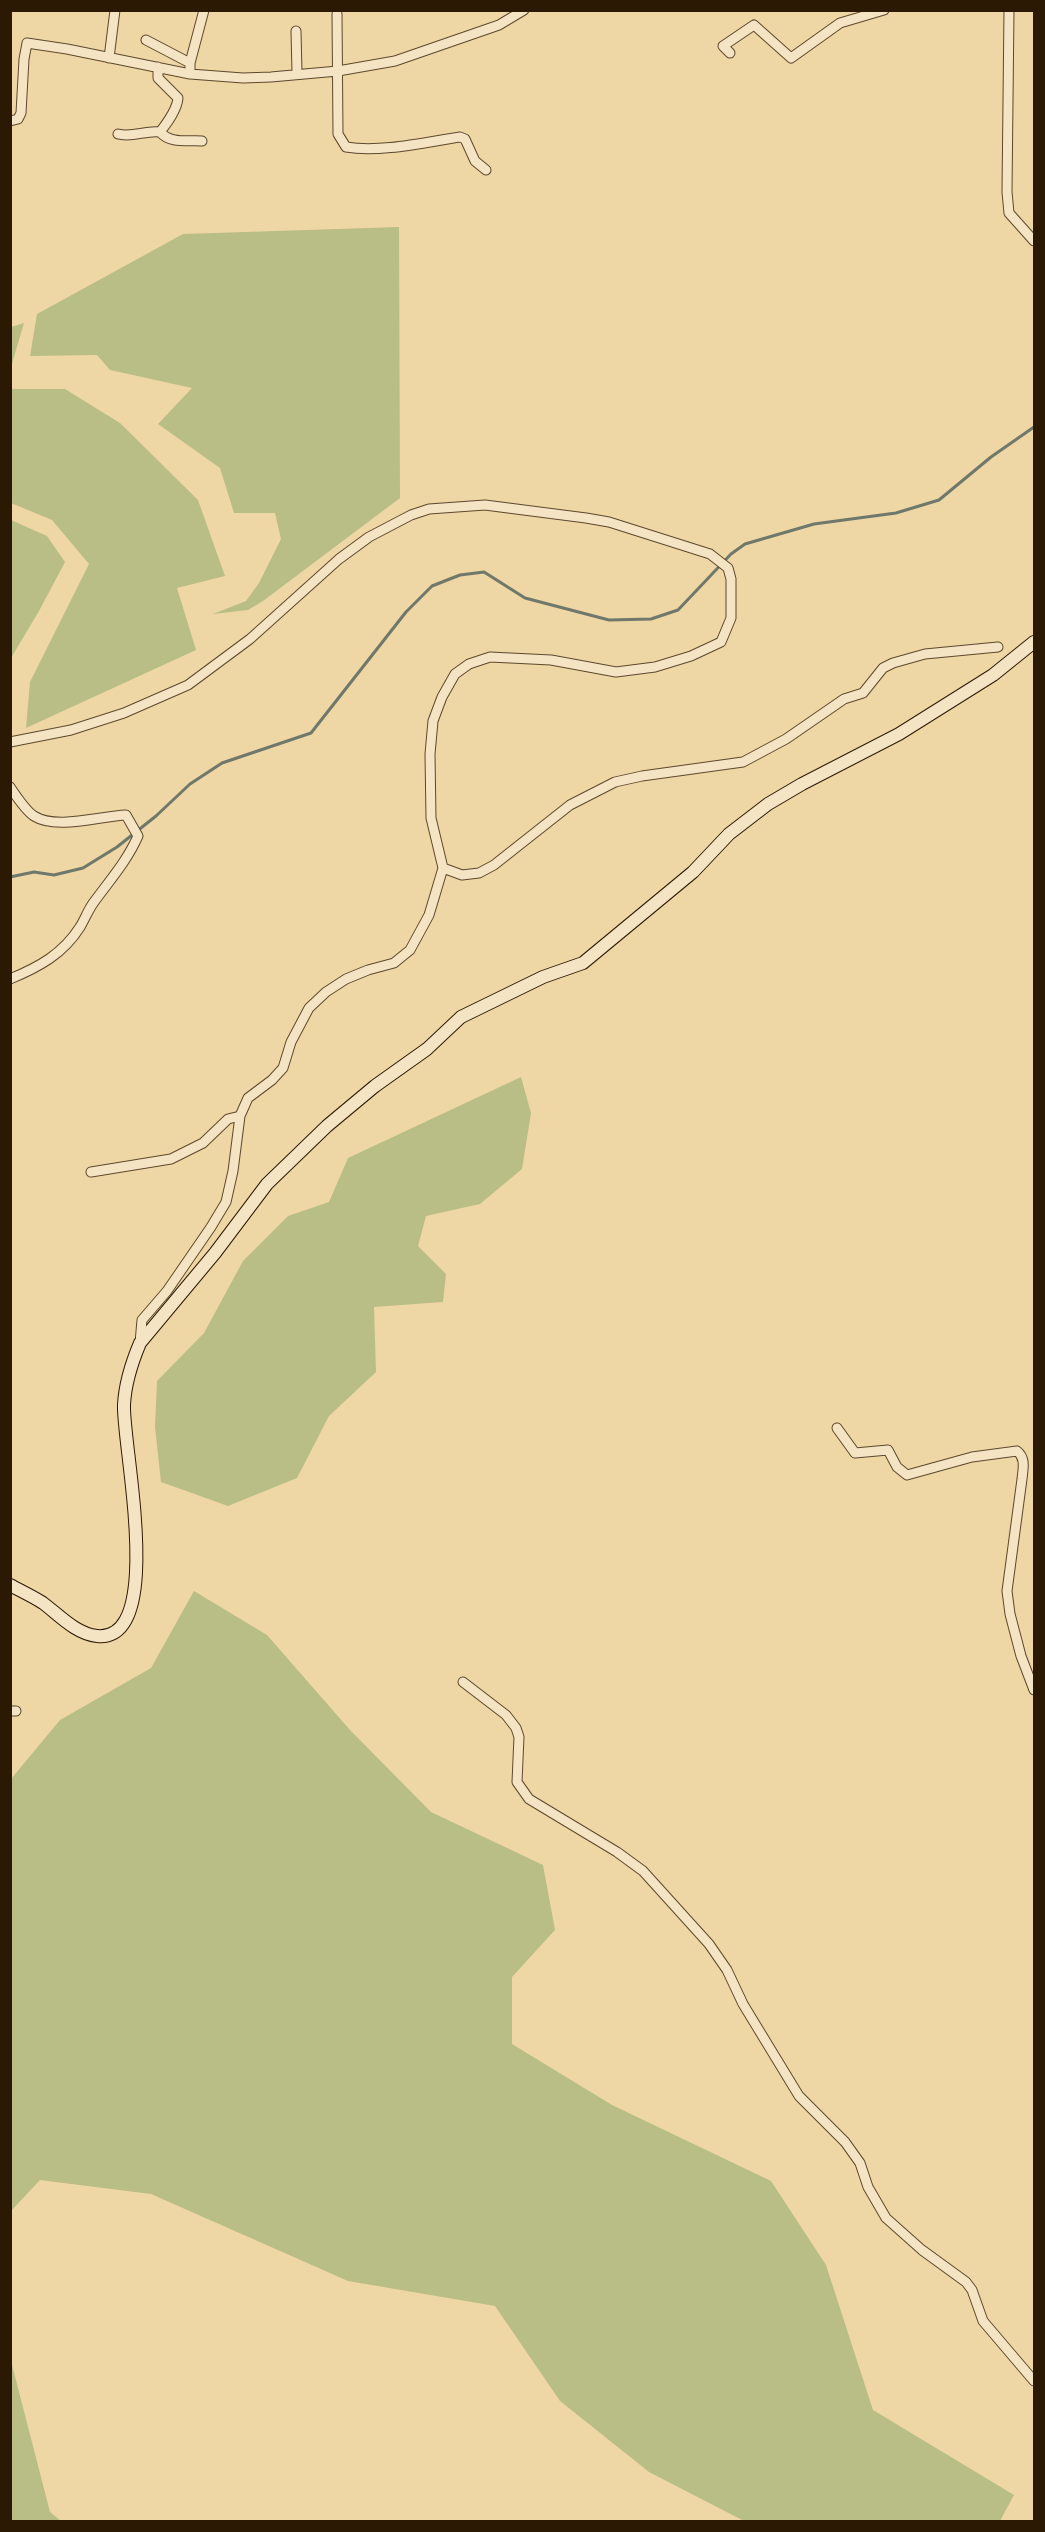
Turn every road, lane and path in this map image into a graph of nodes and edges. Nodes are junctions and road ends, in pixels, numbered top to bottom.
1 (115, 10) edge
2 (204, 10) edge
3 (524, 10) edge
4 (884, 10) edge
5 (1009, 10) edge
6 (338, 14) dead end
7 (296, 31) dead end
8 (146, 40) dead end
9 (730, 53) dead end
10 (110, 58) junction
11 (190, 63) junction
12 (158, 67) junction
13 (338, 71) junction
14 (297, 73) junction
15 (190, 74) junction
16 (10, 121) edge
17 (160, 132) junction
18 (118, 134) dead end
19 (202, 141) dead end
20 (486, 170) dead end
21 (1035, 241) edge
22 (1035, 642) edge
23 (998, 647) dead end
24 (10, 742) edge
25 (10, 787) edge
26 (443, 868) junction
27 (10, 979) edge
28 (240, 1116) junction
29 (91, 1172) dead end
30 (140, 1343) junction
31 (837, 1428) dead end
32 (10, 1585) edge
33 (463, 1682) dead end
34 (1035, 1690) edge
35 (1035, 2381) edge

1 - 10 street
2 - 11 street
3 - 13 street
4 - 9 street
5 - 21 street
6 - 13 street
7 - 14 street
8 - 11 street
10 - 12 street
10 - 16 street
11 - 15 street
12 - 15 street
12 - 17 street
13 - 14 street
13 - 20 street
14 - 15 street
17 - 18 street
17 - 19 street
22 - 30 main road
23 - 26 street
24 - 26 street
25 - 27 street
26 - 28 street
28 - 29 street
28 - 30 street
30 - 32 main road
31 - 34 street
33 - 35 street

